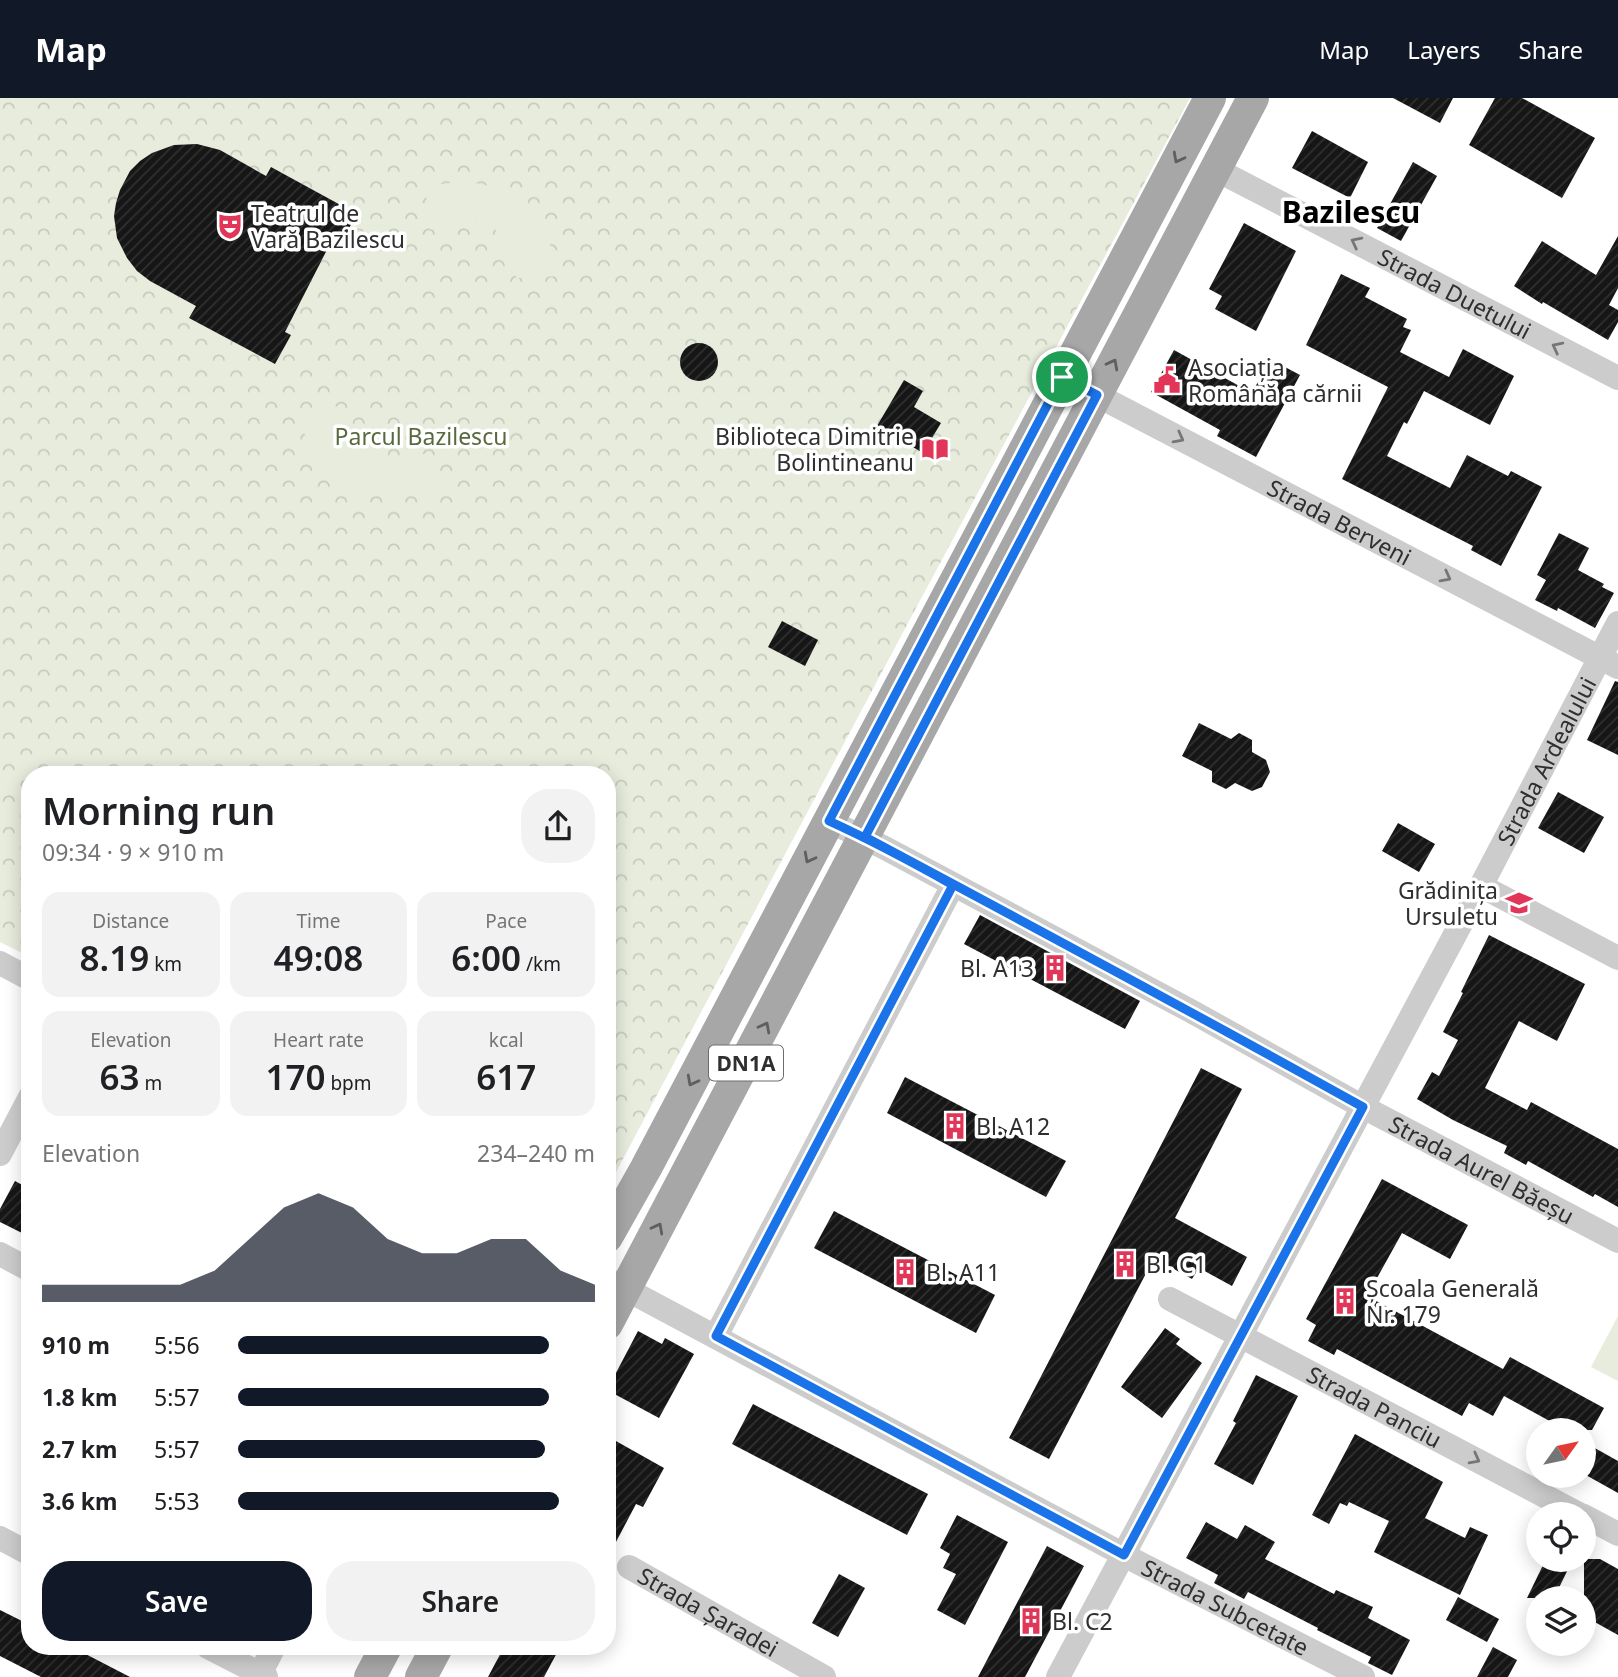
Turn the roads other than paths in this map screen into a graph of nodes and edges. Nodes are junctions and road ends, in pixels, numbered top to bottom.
1 (1210, 98) edge
2 (1254, 98) edge
3 (1215, 169) junction
4 (1062, 377) junction
5 (1618, 378) edge
6 (1097, 395) junction
7 (1618, 623) edge
8 (1609, 662) edge
9 (829, 821) junction
10 (865, 837) junction
11 (953, 885) junction
12 (1481, 886) junction
13 (1618, 958) edge
14 (0, 963) edge
15 (21, 974) edge
16 (1363, 1107) junction
17 (21, 1114) edge
18 (0, 1154) edge
19 (616, 1221) edge
20 (1618, 1241) edge
21 (0, 1254) edge
22 (21, 1265) edge
23 (617, 1284) edge
24 (1170, 1299) dead end
25 (716, 1336) junction
26 (1241, 1336) junction
27 (1556, 1502) edge
28 (1596, 1522) edge
29 (1618, 1534) edge
30 (0, 1538) edge
31 (21, 1548) edge
32 (1124, 1555) junction
33 (629, 1567) dead end
34 (223, 1655) edge
35 (271, 1655) edge
36 (382, 1655) edge
37 (433, 1655) edge
38 (263, 1676) edge
39 (370, 1677) edge
40 (421, 1677) edge
41 (824, 1677) edge
42 (1058, 1677) edge
43 (1363, 1677) edge

1 -> 4 main road, DN1A
2 - 3 main road, DN1A
5 -> 3 street, Strada Duetului
6 -> 3 main road, DN1A
4 - 6 street, Strada Berveni
4 - 9 main road, DN1A
6 -> 8 street, Strada Berveni
6 - 10 main road, DN1A
7 - 8 street, Strada Ardealului
8 - 12 street, Strada Ardealului
9 - 10 street, Strada Aurel Băeșu
9 -> 19 main road, DN1A
10 - 11 street, Strada Aurel Băeșu
23 -> 10 main road, DN1A
11 - 16 street, Strada Aurel Băeșu
11 - 25 street
12 - 13 street
12 - 16 street, Strada Ardealului
14 - 15 street
16 - 20 street, Strada Aurel Băeșu
16 - 26 street, Strada Ardealului
17 - 18 street
21 - 22 street
23 - 25 street, Strada Subcetate
24 - 26 street, Strada Panciu
25 - 32 street, Strada Subcetate
26 -> 27 street, Strada Panciu
26 - 32 street, Strada Ardealului
28 - 29 street
30 - 31 street
32 - 42 street, Strada Ardealului
32 - 43 street, Strada Subcetate
33 - 41 street, Strada Șaradei
34 - 38 street
35 - 38 street
36 - 39 main road
37 - 40 main road

